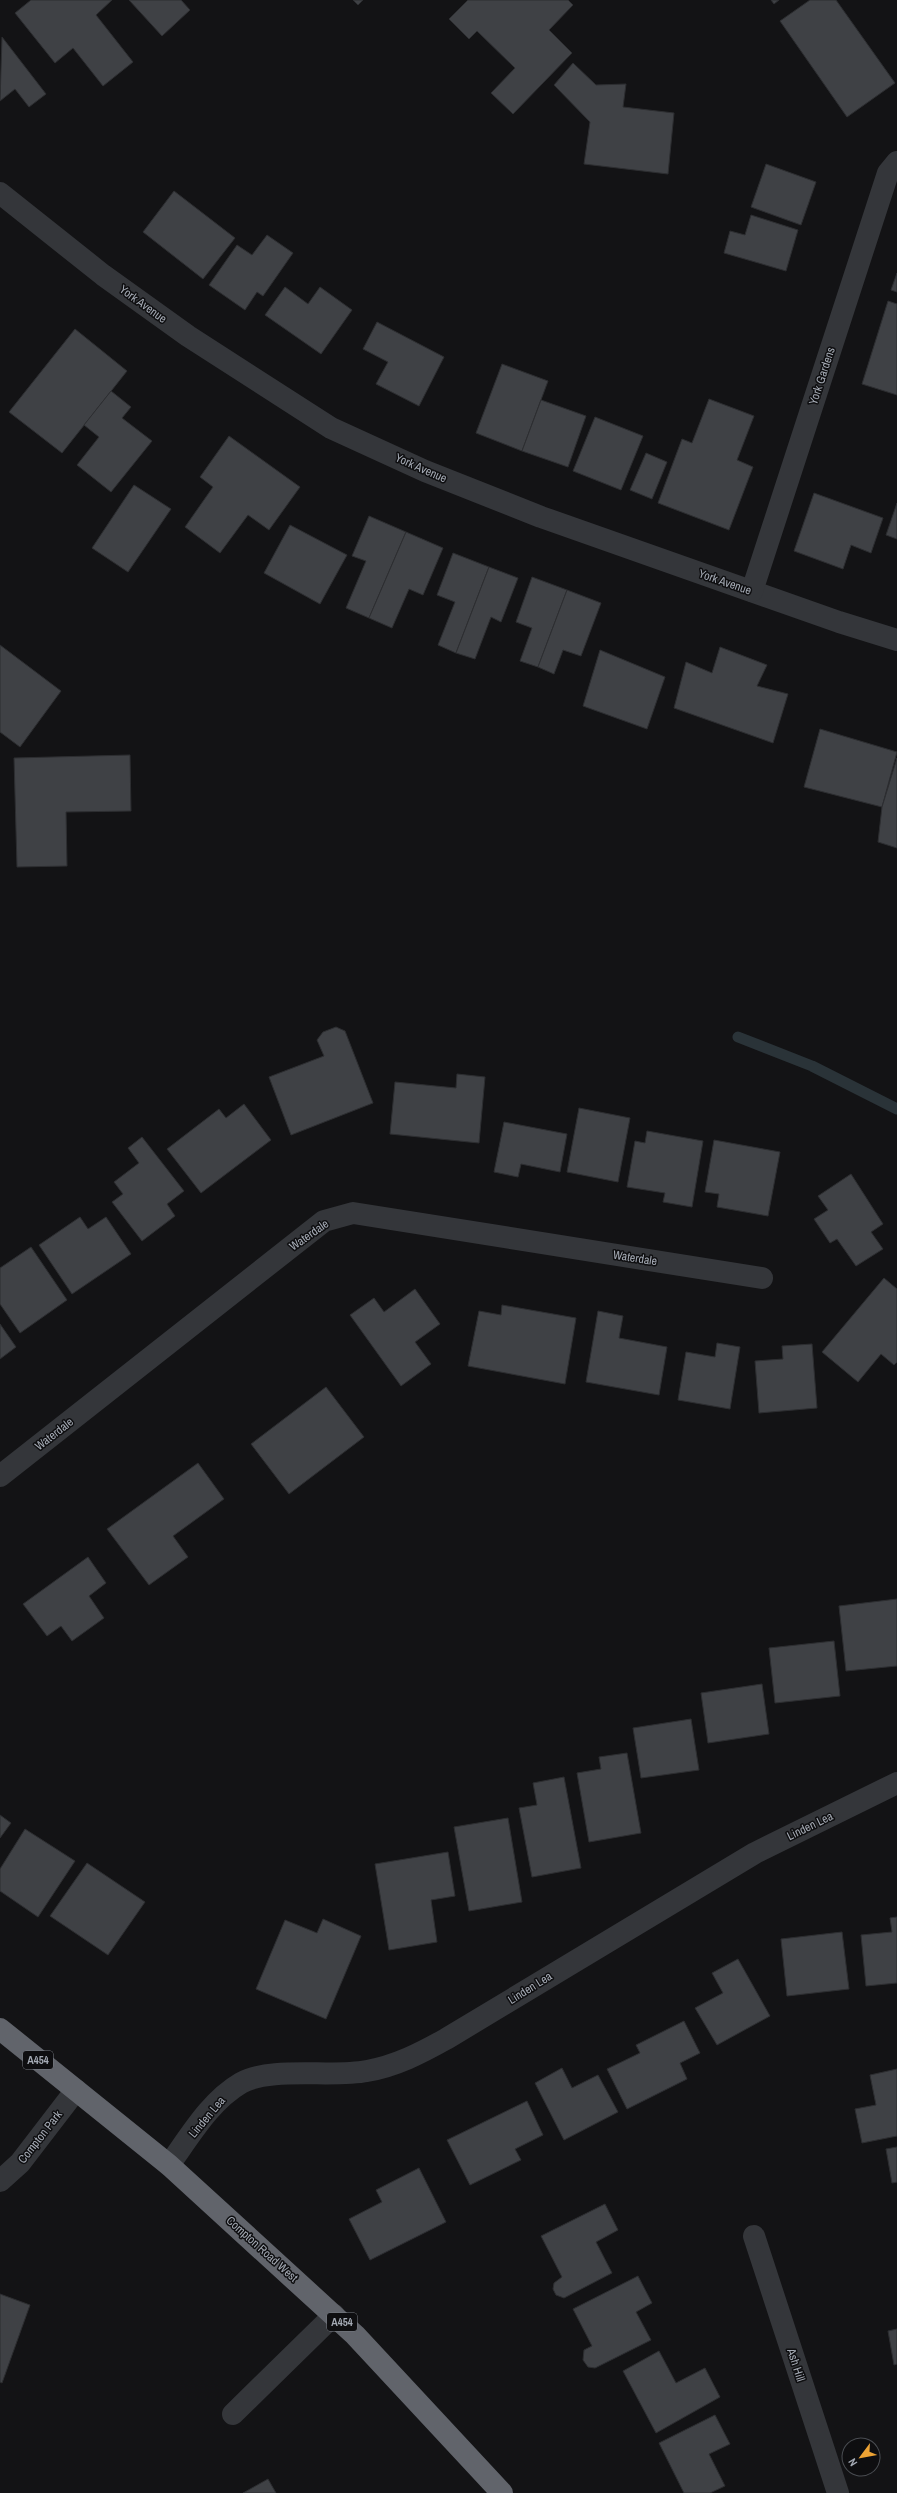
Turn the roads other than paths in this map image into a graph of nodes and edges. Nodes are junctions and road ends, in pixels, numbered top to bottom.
1 (897, 162) edge
2 (0, 193) edge
3 (752, 591) junction
4 (897, 640) edge
5 (762, 1278) dead end
6 (0, 1476) edge
7 (897, 1783) edge
8 (0, 2030) edge
9 (76, 2090) junction
10 (169, 2165) junction
11 (0, 2181) edge
12 (754, 2236) dead end
13 (334, 2315) junction
14 (233, 2414) dead end
15 (502, 2493) edge
16 (838, 2493) edge

1 - 3 street, York Gardens
2 - 3 street, York Avenue
3 - 4 street, York Avenue
5 - 6 street, Waterdale
7 - 10 street, Linden Lea
8 - 9 highway, Compton Road West / A454
9 - 10 highway, Compton Road West / A454
9 - 11 street, Compton Park
10 - 13 highway, Compton Road West / A454
12 - 16 street, Ash Hill
13 - 14 street
13 - 15 highway, Compton Road West / A454

